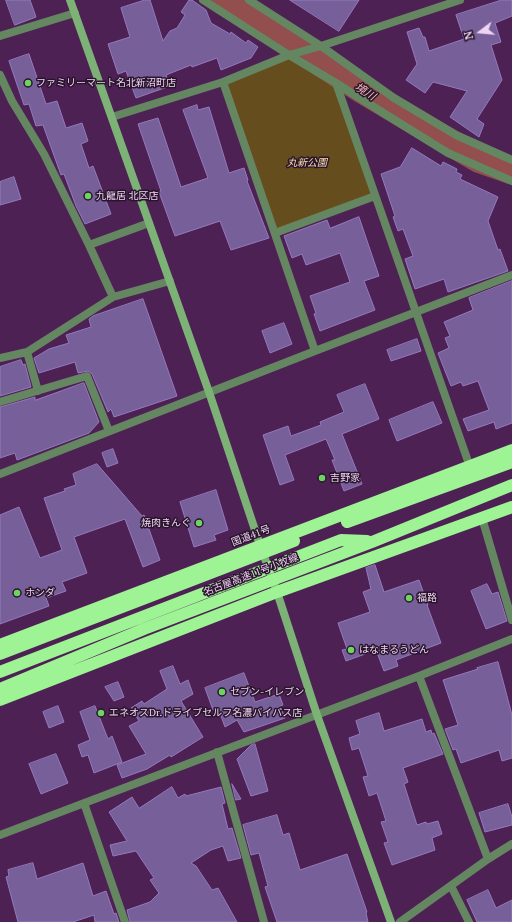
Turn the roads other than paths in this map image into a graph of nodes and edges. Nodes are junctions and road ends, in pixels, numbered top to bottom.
1 (70, 0) edge
2 (202, 0) edge
3 (249, 0) edge
4 (460, 0) edge
5 (75, 13) junction
6 (0, 36) edge
7 (321, 46) junction
8 (290, 55) junction
9 (0, 75) edge
10 (223, 82) junction
11 (336, 83) junction
12 (112, 117) junction
13 (512, 160) edge
14 (512, 181) edge
15 (375, 196) junction
16 (149, 223) junction
17 (275, 233) junction
18 (89, 245) junction
19 (512, 275) edge
20 (170, 281) junction
21 (113, 297) junction
22 (415, 312) junction
23 (315, 351) junction
24 (27, 352) junction
25 (0, 358) edge
26 (38, 391) junction
27 (209, 392) junction
28 (0, 402) edge
29 (110, 431) junction
30 (512, 450) edge
31 (512, 462) edge
32 (470, 467) junction
33 (0, 474) edge
34 (512, 485) edge
35 (512, 507) edge
36 (482, 518) junction
37 (372, 542) junction
38 (260, 545) junction
39 (277, 592) junction
40 (512, 620) edge
41 (512, 639) edge
42 (0, 645) edge
43 (0, 654) edge
44 (0, 672) edge
45 (419, 676) junction
46 (0, 689) edge
47 (0, 700) edge
48 (317, 714) junction
49 (217, 752) junction
50 (84, 803) junction
51 (0, 835) edge
52 (512, 844) edge
53 (488, 859) junction
54 (451, 886) junction
55 (124, 922) edge
56 (264, 922) edge
57 (391, 922) edge
58 (400, 922) edge
59 (469, 922) edge

1 - 5 street
2 - 8 street
3 - 7 street
4 - 7 street
5 - 6 street
5 - 12 street
7 - 8 street
7 - 13 street
8 - 10 street
8 - 11 street
9 - 18 street
10 - 12 street
10 - 17 street
11 - 14 street
11 - 15 street
12 - 16 street
15 - 17 street
15 - 22 street
16 - 18 street
16 - 20 street
17 - 23 street
18 - 21 street
19 - 22 street
20 - 21 street
20 - 27 street
21 - 24 street
22 - 23 street
22 - 32 street
23 - 27 street
24 - 25 street
24 - 26 street
26 - 28 street
26 - 29 street
27 - 29 street
27 - 38 street
29 - 33 street
30 - 32 highway, 国道41号
31 - 43 highway, 名古屋高速11号小牧線
32 - 38 highway, 国道41号
34 - 37 highway, 名古屋高速11号小牧線
35 - 36 highway
36 - 39 highway
36 - 40 street
37 - 44 highway
37 - 46 highway, 名古屋高速11号小牧線
38 - 39 street
38 - 42 highway, 国道41号
39 - 47 highway
39 - 48 street
41 - 45 street
45 - 48 street
45 - 53 street
48 - 49 street
48 - 57 street
49 - 50 street
49 - 56 street
50 - 51 street
50 - 55 street
52 - 53 street
53 - 54 street
54 - 58 street
54 - 59 street

